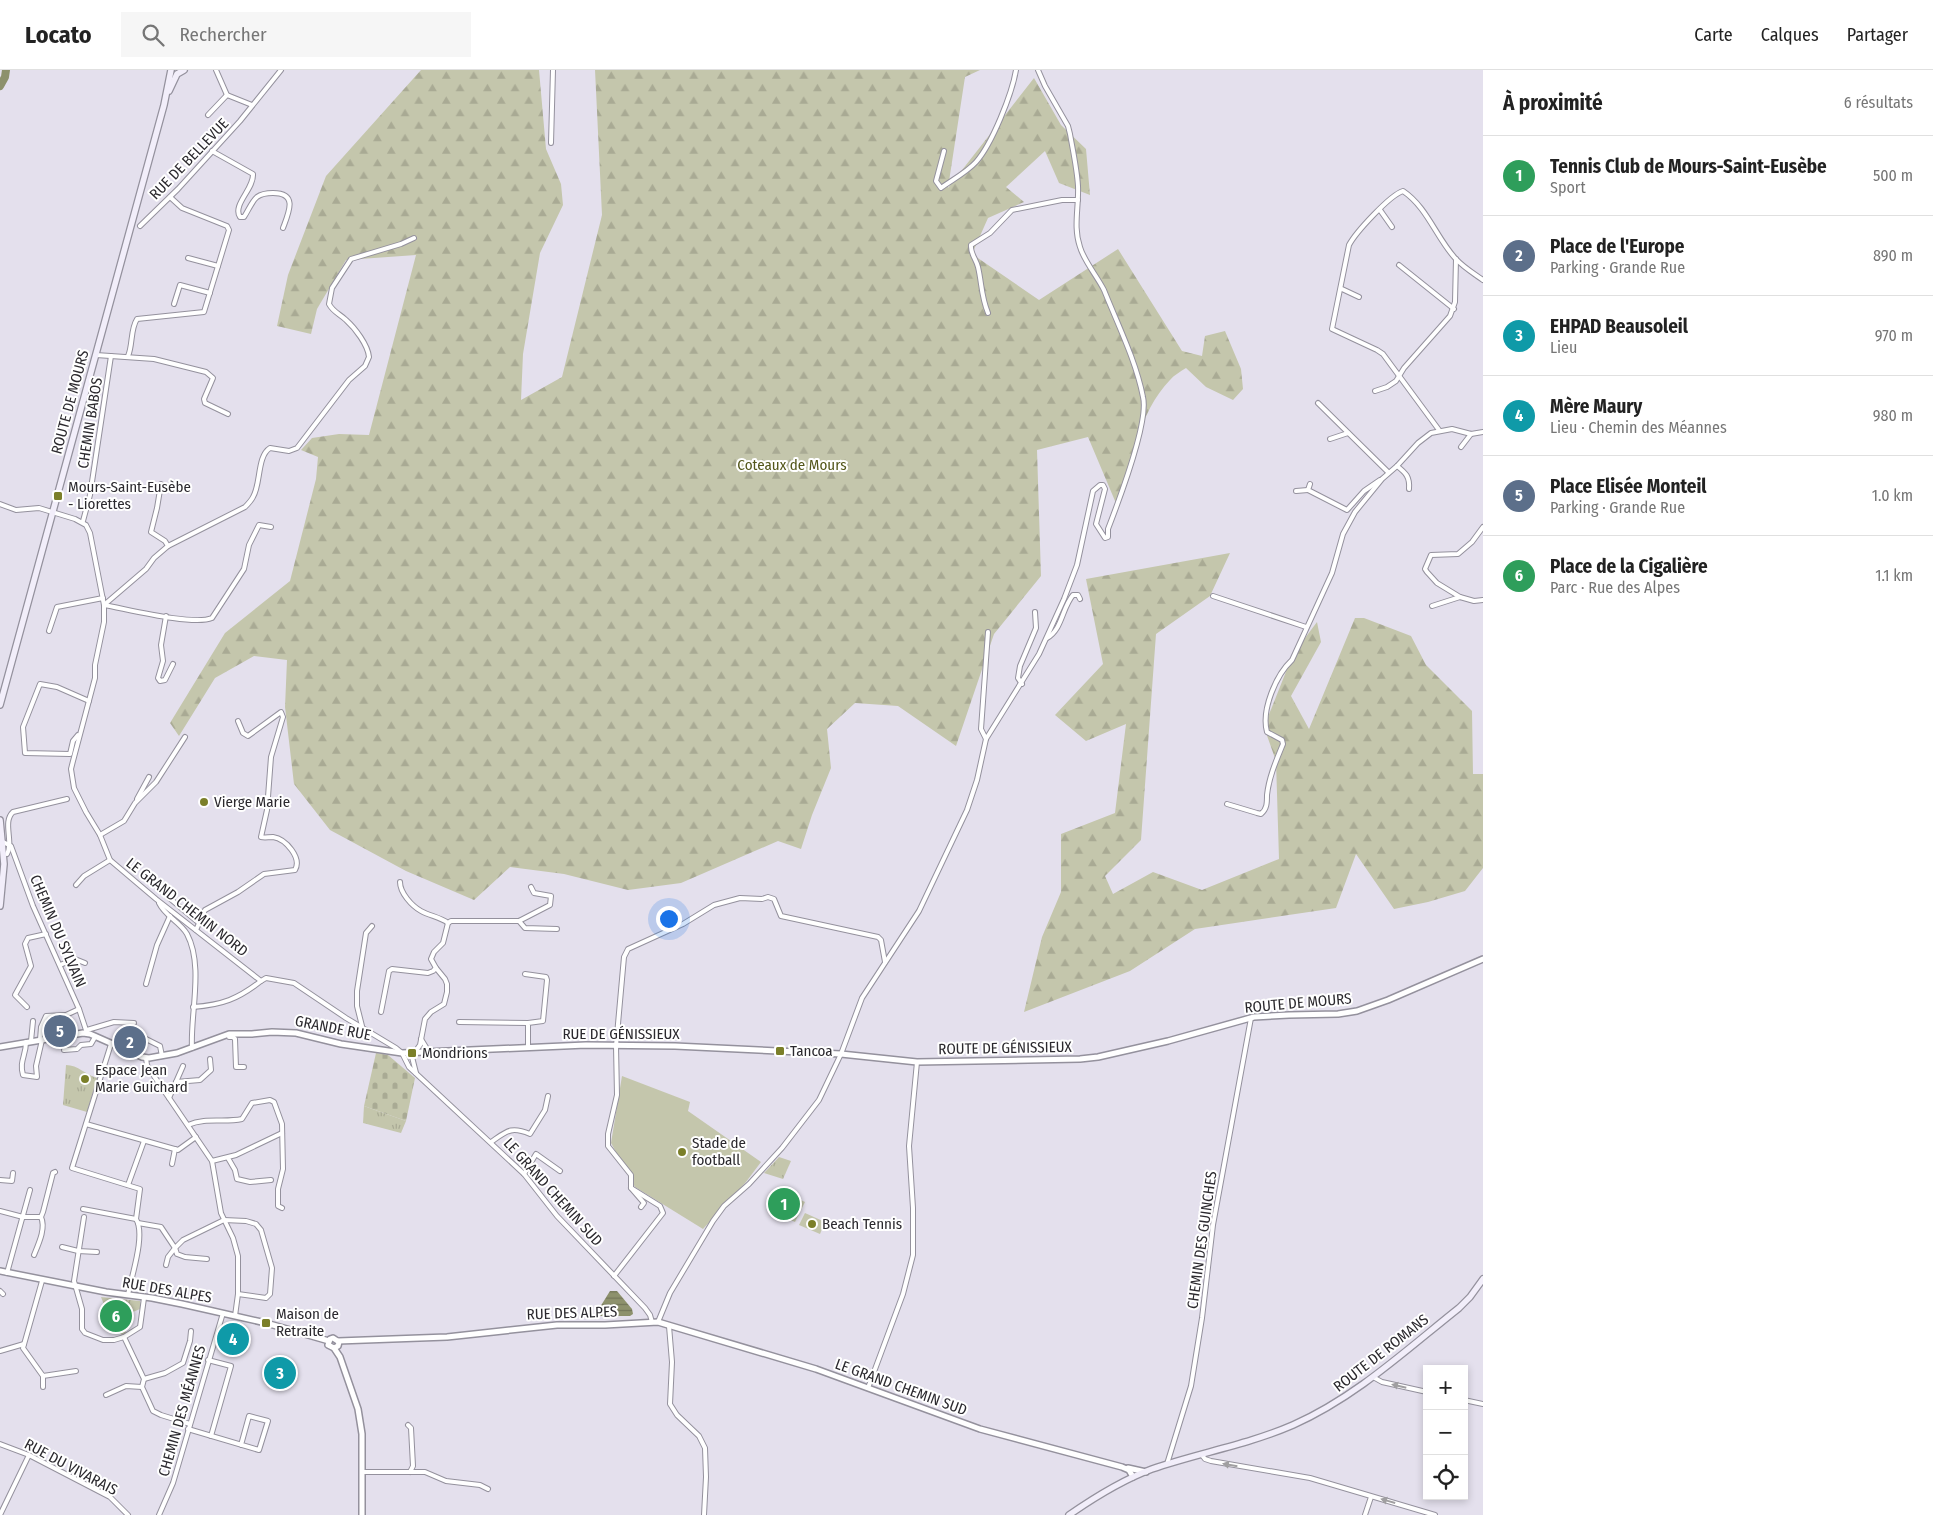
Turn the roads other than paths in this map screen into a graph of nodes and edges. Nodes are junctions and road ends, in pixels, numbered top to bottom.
1 (171, 70) edge
2 (216, 70) edge
3 (281, 70) edge
4 (553, 70) edge
5 (1016, 70) edge
6 (1038, 70) edge
7 (182, 71) edge
8 (227, 95) junction
9 (164, 105) junction
10 (252, 105) junction
11 (208, 115) dead end
12 (551, 144) dead end
13 (212, 151) junction
14 (944, 151) dead end
15 (170, 197) junction
16 (1078, 200) junction
17 (1380, 210) junction
18 (140, 226) dead end
19 (1392, 227) dead end
20 (284, 228) dead end
21 (414, 238) dead end
22 (188, 258) dead end
23 (1456, 259) junction
24 (1399, 264) dead end
25 (218, 266) junction
26 (1483, 280) edge
27 (1342, 289) junction
28 (210, 293) junction
29 (1359, 297) dead end
30 (174, 304) dead end
31 (1454, 309) junction
32 (988, 313) dead end
33 (96, 355) junction
34 (112, 356) junction
35 (128, 356) junction
36 (1400, 376) junction
37 (1374, 391) dead end
38 (1318, 403) dead end
39 (228, 414) dead end
40 (1438, 430) junction
41 (1483, 432) edge
42 (1348, 433) junction
43 (1471, 434) junction
44 (1330, 439) dead end
45 (1461, 447) dead end
46 (1397, 466) junction
47 (1388, 472) junction
48 (1382, 479) junction
49 (161, 484) dead end
50 (1310, 484) dead end
51 (1409, 489) dead end
52 (1308, 490) junction
53 (1296, 491) dead end
54 (0, 504) edge
55 (54, 512) junction
56 (83, 521) junction
57 (271, 527) dead end
58 (1483, 527) edge
59 (168, 546) junction
60 (1213, 596) dead end
61 (1460, 597) junction
62 (103, 598) junction
63 (1080, 599) dead end
64 (1483, 600) edge
65 (104, 605) junction
66 (1432, 606) dead end
67 (1035, 612) dead end
68 (166, 616) junction
69 (1306, 627) junction
70 (49, 631) dead end
71 (988, 632) dead end
72 (1047, 638) junction
73 (173, 664) dead end
74 (1022, 684) junction
75 (89, 701) junction
76 (0, 705) edge
77 (238, 721) dead end
78 (78, 735) junction
79 (185, 737) dead end
80 (986, 739) junction
81 (149, 777) dead end
82 (67, 798) dead end
83 (135, 803) junction
84 (1227, 804) dead end
85 (0, 820) edge
86 (100, 835) junction
87 (4, 838) junction
88 (11, 846) junction
89 (6, 855) junction
90 (14, 855) junction
91 (110, 860) junction
92 (400, 882) dead end
93 (76, 885) dead end
94 (532, 887) dead end
95 (161, 891) dead end
96 (158, 901) junction
97 (0, 906) edge
98 (170, 916) junction
99 (519, 921) junction
100 (200, 922) junction
101 (448, 923) junction
102 (372, 926) dead end
103 (557, 929) dead end
104 (196, 930) junction
105 (46, 934) junction
106 (1483, 959) edge
107 (885, 962) junction
108 (85, 963) dead end
109 (60, 966) junction
110 (436, 968) junction
111 (525, 974) dead end
112 (261, 981) junction
113 (146, 984) dead end
114 (28, 1007) dead end
115 (193, 1007) junction
116 (79, 1009) junction
117 (381, 1012) dead end
118 (66, 1015) junction
119 (1251, 1018) junction
120 (33, 1021) dead end
121 (459, 1022) dead end
122 (134, 1023) dead end
123 (528, 1023) junction
124 (362, 1026) junction
125 (87, 1032) junction
126 (68, 1034) junction
127 (222, 1036) junction
128 (95, 1037) junction
129 (146, 1039) dead end
130 (421, 1039) junction
131 (41, 1040) junction
132 (1168, 1040) joint
133 (28, 1042) junction
134 (111, 1044) junction
135 (616, 1046) junction
136 (0, 1047) edge
137 (192, 1048) junction
138 (528, 1048) junction
139 (64, 1050) dead end
140 (430, 1052) junction
141 (402, 1053) junction
142 (413, 1053) junction
143 (841, 1054) junction
144 (162, 1056) junction
145 (146, 1058) junction
146 (210, 1059) dead end
147 (917, 1062) junction
148 (183, 1066) dead end
149 (244, 1067) dead end
150 (417, 1075) junction
151 (176, 1082) junction
152 (548, 1096) dead end
153 (169, 1098) junction
154 (86, 1124) junction
155 (188, 1125) junction
156 (282, 1133) junction
157 (196, 1137) junction
158 (144, 1141) junction
159 (491, 1142) junction
160 (176, 1149) junction
161 (228, 1158) junction
162 (212, 1161) junction
163 (172, 1164) dead end
164 (560, 1171) dead end
165 (55, 1172) dead end
166 (13, 1173) dead end
167 (524, 1174) junction
168 (0, 1180) edge
169 (271, 1180) dead end
170 (128, 1185) junction
171 (631, 1188) junction
172 (30, 1190) dead end
173 (641, 1207) dead end
174 (282, 1208) dead end
175 (83, 1209) dead end
176 (0, 1211) edge
177 (23, 1217) junction
178 (40, 1217) junction
179 (84, 1217) dead end
180 (224, 1220) junction
181 (137, 1221) junction
182 (62, 1247) dead end
183 (175, 1248) junction
184 (78, 1251) junction
185 (97, 1252) dead end
186 (34, 1255) dead end
187 (206, 1259) dead end
188 (166, 1265) dead end
189 (0, 1271) edge
190 (7, 1273) junction
191 (614, 1276) junction
192 (1483, 1279) edge
193 (42, 1281) junction
194 (75, 1286) junction
195 (238, 1294) junction
196 (128, 1296) junction
197 (144, 1298) junction
198 (224, 1313) junction
199 (235, 1316) junction
200 (652, 1322) junction
201 (670, 1326) junction
202 (191, 1331) dead end
203 (124, 1337) junction
204 (328, 1341) junction
205 (338, 1341) junction
206 (24, 1344) junction
207 (334, 1348) junction
208 (0, 1351) edge
209 (208, 1360) junction
210 (76, 1371) dead end
211 (43, 1376) junction
212 (1373, 1377) junction
213 (144, 1379) junction
214 (43, 1387) dead end
215 (142, 1387) junction
216 (868, 1388) junction
217 (1423, 1391) edge
218 (106, 1395) dead end
219 (1468, 1401) edge
220 (1483, 1404) edge
221 (408, 1425) dead end
222 (189, 1426) junction
223 (212, 1436) junction
224 (0, 1444) edge
225 (242, 1445) junction
226 (1201, 1454) junction
227 (28, 1456) junction
228 (1167, 1464) junction
229 (1122, 1467) junction
230 (362, 1472) junction
231 (410, 1472) junction
232 (1146, 1472) junction
233 (1133, 1477) junction
234 (488, 1490) dead end
235 (1371, 1496) junction
236 (0, 1515) edge
237 (128, 1515) edge
238 (159, 1515) edge
239 (362, 1515) edge
240 (704, 1515) edge
241 (1070, 1515) edge
242 (1365, 1515) edge
243 (1435, 1515) edge

1 - 7 main road, ROUTE DE MOURS
1 - 9 main road, ROUTE DE MOURS
2 - 8 street
3 - 10 street, RUE DE BELLEVUE
4 - 12 street
5 - 14 street
6 - 16 street
7 - 9 main road, ROUTE DE MOURS
8 - 10 street
8 - 11 street
9 - 33 main road, ROUTE DE MOURS
10 - 13 street, RUE DE BELLEVUE
13 - 15 street, RUE DE BELLEVUE
13 - 20 street
15 - 18 street, RUE DE BELLEVUE
15 - 25 street
16 - 32 street
16 - 72 street
17 - 19 street
17 - 23 street
17 - 27 street
21 - 59 street
22 - 25 street
23 - 26 street
23 - 31 street
24 - 31 street
25 - 28 street
27 - 29 street
27 - 36 street
28 - 30 street
28 - 35 street
31 - 36 street
33 - 34 street
33 - 55 main road, ROUTE DE MOURS
34 - 35 street
34 - 56 street, CHEMIN BABOS
35 - 39 street
36 - 37 street
36 - 40 street
38 - 42 street
40 - 43 street
40 - 46 street
41 - 43 street
42 - 44 street
42 - 47 street
43 - 45 street
46 - 47 street
46 - 51 street
47 - 48 street
48 - 52 street
48 - 69 street
49 - 59 street
50 - 52 street
52 - 53 street
54 - 55 street
55 - 56 street
55 - 76 main road, ROUTE DE MOURS
56 - 62 street, LE GRAND CHEMIN NORD
57 - 68 street
58 - 61 street
59 - 65 street
60 - 69 street
61 - 64 street
61 - 66 street
62 - 65 street, LE GRAND CHEMIN NORD
62 - 70 street
63 - 72 street
65 - 68 street
65 - 75 street, LE GRAND CHEMIN NORD
67 - 74 street
68 - 73 street
69 - 84 street
71 - 80 street
72 - 74 street
74 - 80 street
75 - 78 street, LE GRAND CHEMIN NORD
75 - 78 street
77 - 100 street
78 - 86 street, LE GRAND CHEMIN NORD
79 - 83 street
80 - 107 street
81 - 83 street
82 - 87 street
83 - 86 street
85 - 87 main road
86 - 91 street, LE GRAND CHEMIN NORD
87 - 88 street
87 - 89 main road
88 - 89 street
88 - 90 street, CHEMIN DU SYLVAIN
89 - 90 street
89 - 97 main road
90 - 105 street, CHEMIN DU SYLVAIN
91 - 93 street
91 - 96 street, LE GRAND CHEMIN NORD
92 - 101 street
94 - 99 street
95 - 100 street
96 - 98 street
96 - 104 street, LE GRAND CHEMIN NORD
98 - 113 street
98 - 115 street
99 - 101 street
99 - 103 street
100 - 104 street
101 - 110 street
102 - 124 street
104 - 112 street, LE GRAND CHEMIN NORD
105 - 109 street, CHEMIN DU SYLVAIN
105 - 114 street
106 - 119 street, ROUTE DE MOURS
107 - 135 street
107 - 143 street
108 - 109 street
109 - 116 street, CHEMIN DU SYLVAIN
110 - 117 street
110 - 130 street
111 - 123 street
112 - 115 street
112 - 124 street
115 - 137 street
116 - 118 street
116 - 125 street, CHEMIN DU SYLVAIN
118 - 126 street
118 - 131 street
119 - 132 street, ROUTE DE MOURS
119 - 228 street, CHEMIN DES GUINCHES
120 - 133 street
121 - 123 street
122 - 125 street
123 - 138 street
124 - 141 street
125 - 126 street, GRANDE RUE
125 - 128 street, GRANDE RUE
126 - 131 street, GRANDE RUE
127 - 137 street, GRANDE RUE
127 - 141 street, GRANDE RUE
127 - 149 street
128 - 134 street, GRANDE RUE
128 - 139 street
129 - 144 street
130 - 140 street
130 - 142 street
131 - 133 street, GRANDE RUE
131 - 133 street
132 - 147 street, ROUTE DE GÉNISSIEUX
133 - 136 street, GRANDE RUE
134 - 145 street, GRANDE RUE
134 - 154 street
135 - 138 street, RUE DE GÉNISSIEUX
135 - 143 street, RUE DE GÉNISSIEUX
135 - 171 street
137 - 144 street, GRANDE RUE
138 - 140 street, RUE DE GÉNISSIEUX
140 - 142 street, RUE DE GÉNISSIEUX
141 - 142 street, RUE DE GÉNISSIEUX
141 - 150 street, LE GRAND CHEMIN SUD
142 - 150 street
143 - 147 street, ROUTE DE GÉNISSIEUX
143 - 200 street
144 - 145 street, GRANDE RUE
145 - 153 street
146 - 151 street
147 - 216 street
148 - 151 street
150 - 159 street, LE GRAND CHEMIN SUD
151 - 153 street
152 - 159 street
153 - 155 street
154 - 158 street
154 - 170 street
155 - 156 street
155 - 157 street
156 - 161 street
156 - 174 street
157 - 160 street
157 - 162 street
158 - 160 street
158 - 170 street
159 - 167 street, LE GRAND CHEMIN SUD
160 - 163 street
161 - 162 street
161 - 169 street
162 - 180 street
164 - 167 street
165 - 178 street
166 - 168 street
167 - 191 street, LE GRAND CHEMIN SUD
170 - 181 street
171 - 173 street
171 - 191 street
172 - 177 street
175 - 181 street
176 - 177 street
177 - 178 street
177 - 190 street
178 - 186 street
179 - 184 street
180 - 183 street
180 - 195 street
180 - 195 street
181 - 183 street
181 - 196 street
182 - 184 street
183 - 187 street
183 - 188 street
184 - 185 street
184 - 194 street
189 - 190 street, RUE DES ALPES
190 - 193 street, RUE DES ALPES
191 - 200 street, LE GRAND CHEMIN SUD
192 - 212 main road, ROUTE DE ROMANS
193 - 194 street, RUE DES ALPES
193 - 206 street
194 - 196 street, RUE DES ALPES
194 - 203 street
195 - 199 street
196 - 197 street, RUE DES ALPES
197 - 198 street, RUE DES ALPES
197 - 203 street
198 - 199 street, RUE DES ALPES
198 - 209 street, CHEMIN DES MÉANNES
199 - 204 street, RUE DES ALPES
200 - 201 street, LE GRAND CHEMIN SUD
200 - 205 street, RUE DES ALPES
201 - 216 street, LE GRAND CHEMIN SUD
201 - 240 street
202 - 213 street
203 - 213 street
204 - 205 street
204 - 207 street
205 - 207 street
206 - 208 street
206 - 211 street
207 - 230 street
209 - 222 street, CHEMIN DES MÉANNES
209 - 223 street
210 - 211 street
211 - 214 street
217 -> 212 street
212 - 226 main road, ROUTE DE ROMANS
213 - 215 street
215 - 218 street
215 - 222 street
216 - 229 street, LE GRAND CHEMIN SUD
219 - 220 street
221 - 231 street
222 - 223 street
222 - 238 street, CHEMIN DES MÉANNES
223 - 225 street
224 - 227 street, RUE DU VIVARAIS
225 - 225 street
226 - 228 main road, ROUTE DE ROMANS
235 -> 226 street
227 - 236 street
227 - 237 street, RUE DU VIVARAIS
228 - 232 main road, ROUTE DE ROMANS
229 - 232 street
229 - 233 street, LE GRAND CHEMIN SUD
230 - 231 street
230 - 239 street
231 - 234 street
232 - 233 main road, ROUTE DE ROMANS
233 - 241 main road, ROUTE DE ROMANS
235 - 242 street
243 -> 235 street

